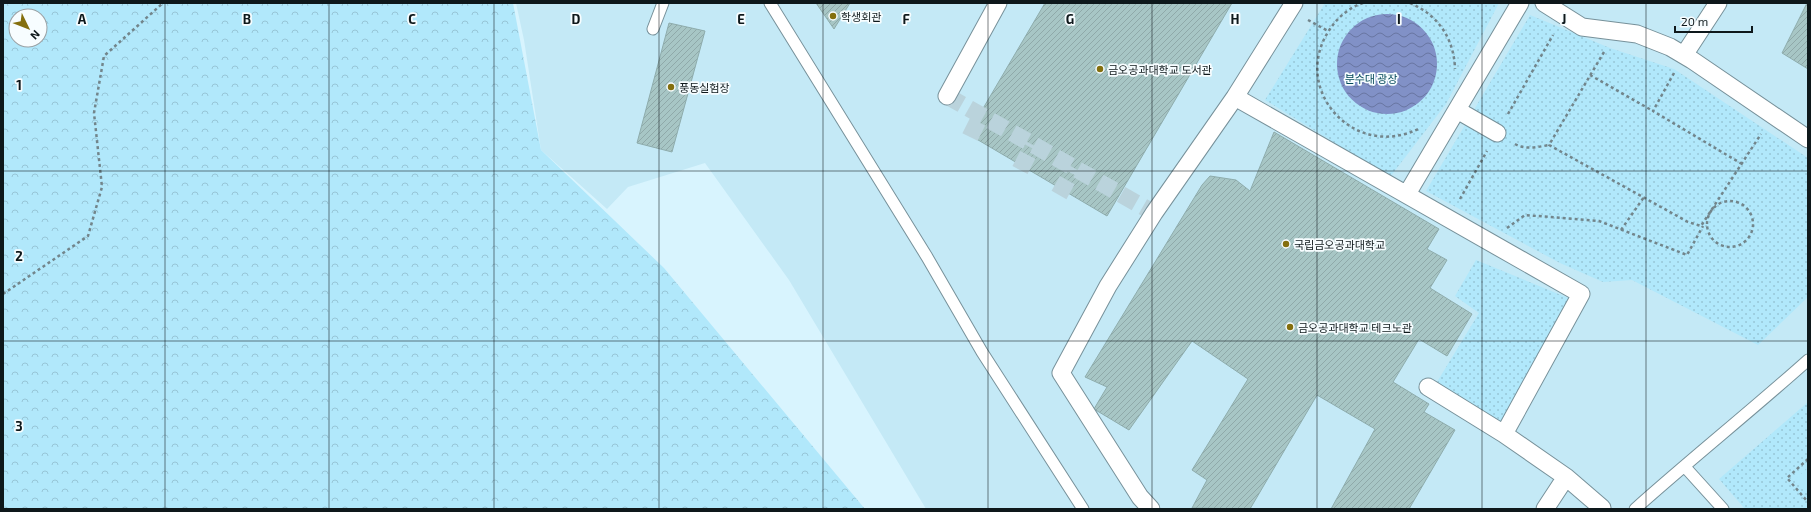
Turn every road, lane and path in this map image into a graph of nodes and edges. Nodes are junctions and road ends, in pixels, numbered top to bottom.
1 (163, 3) edge
2 (663, 3) edge
3 (770, 3) edge
4 (998, 3) edge
5 (1294, 3) edge
6 (1363, 3) edge
7 (1410, 3) edge
8 (1520, 3) edge
9 (1544, 3) edge
10 (1718, 3) edge
11 (1417, 4) edge
12 (653, 28) dead end
13 (1616, 31) junction
14 (1684, 56) junction
15 (1456, 74) dead end
16 (1590, 75) junction
17 (947, 96) dead end
18 (1236, 97) junction
19 (1457, 110) junction
20 (1653, 112) junction
21 (1773, 115) junction
22 (1425, 126) dead end
23 (1497, 134) joint
24 (1808, 139) edge
25 (1549, 145) junction
26 (1742, 164) junction
27 (1407, 194) junction
28 (1644, 197) junction
29 (1710, 211) junction
30 (1707, 218) junction
31 (1621, 230) junction
32 (1488, 240) junction
33 (3, 294) edge
34 (1808, 360) edge
35 (1428, 387) dead end
36 (1504, 434) junction
37 (1808, 459) edge
38 (1685, 467) junction
39 (1566, 477) junction
40 (1808, 502) edge
41 (1141, 505) edge
42 (1602, 508) edge
43 (1083, 509) edge
44 (1544, 509) edge
45 (1636, 509) edge
46 (1723, 509) edge

1 - 33 path
2 - 12 lane
3 - 43 lane
4 - 17 street
5 - 18 street
6 - 22 path
7 - 11 path
8 - 19 street
9 - 13 street
10 - 14 street
11 - 15 path
13 - 14 street
13 - 16 path
14 - 20 path
14 - 21 street
16 - 20 path
16 - 25 path
18 - 27 street
18 - 41 street
19 - 23 street
19 - 27 street
20 - 26 path
21 - 24 street
21 - 26 path
23 - 25 path
25 - 28 path
26 - 29 path
27 - 32 street
28 - 29 path
28 - 31 path
29 - 30 path
29 - 30 path
30 - 31 path
31 - 32 path
32 - 36 street
34 - 38 lane
35 - 36 street
36 - 39 street
37 - 40 path
38 - 45 lane
38 - 46 lane
39 - 42 street
39 - 44 street

